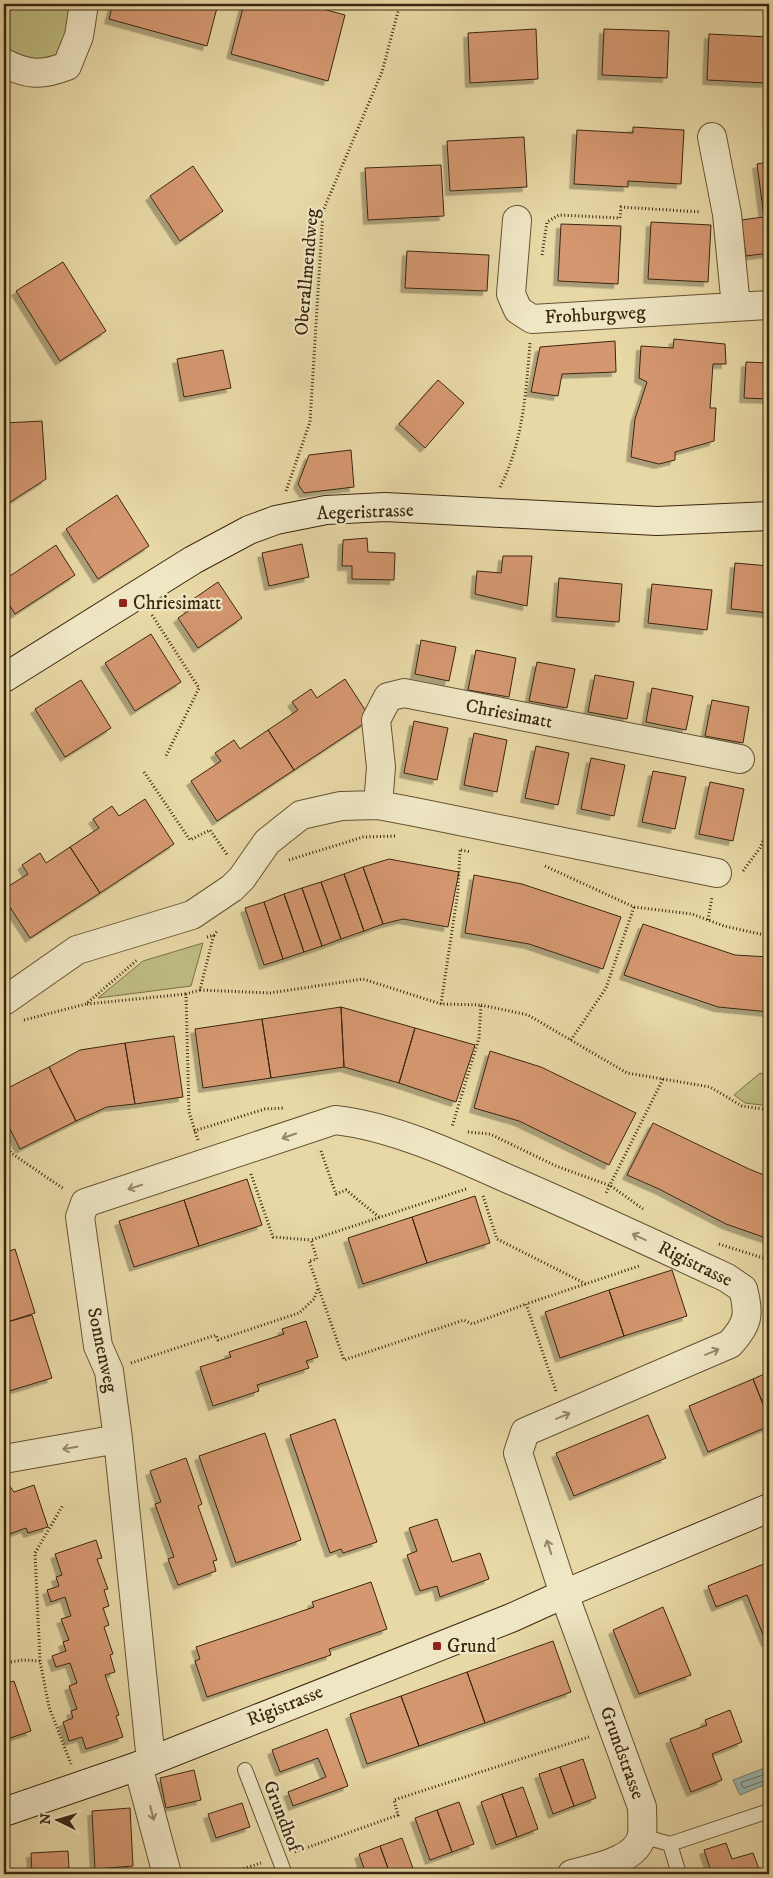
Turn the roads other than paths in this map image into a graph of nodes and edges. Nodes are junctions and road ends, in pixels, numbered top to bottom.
1 (84, 4) edge
2 (4, 63) edge
3 (712, 137) dead end
4 (517, 220) dead end
5 (769, 305) edge
6 (736, 307) junction
7 (769, 516) edge
8 (4, 678) edge
9 (740, 759) dead end
10 (378, 805) junction
11 (717, 873) road end
12 (4, 1001) edge
13 (85, 1202) joint
14 (118, 1439) junction
15 (4, 1459) edge
16 (769, 1508) edge
17 (564, 1594) junction
18 (145, 1763) junction
19 (245, 1770) dead end
20 (4, 1812) edge
21 (769, 1812) edge
22 (642, 1836) junction
23 (670, 1844) junction
24 (167, 1874) edge
25 (285, 1874) edge
26 (572, 1874) edge
27 (679, 1874) edge

1 - 2 street
3 - 6 street
4 - 6 street, Frohburgweg
5 - 6 street, Frohburgweg
7 - 8 street, Aegeristrasse
9 - 10 street, Chriesimatt
10 - 11 street
10 - 12 street
13 - 14 street, Sonnenweg
17 -> 13 street, Rigistrasse
14 -> 15 street
14 - 18 street, Sonnenweg
16 - 17 street, Rigistrasse
17 - 18 street, Rigistrasse
17 - 22 street, Grundstrasse
18 - 20 street, Rigistrasse
18 -> 24 street, Sonnenweg
19 - 25 lane, Grundhof
21 - 23 lane
22 - 23 lane
22 - 26 street
23 - 27 lane

